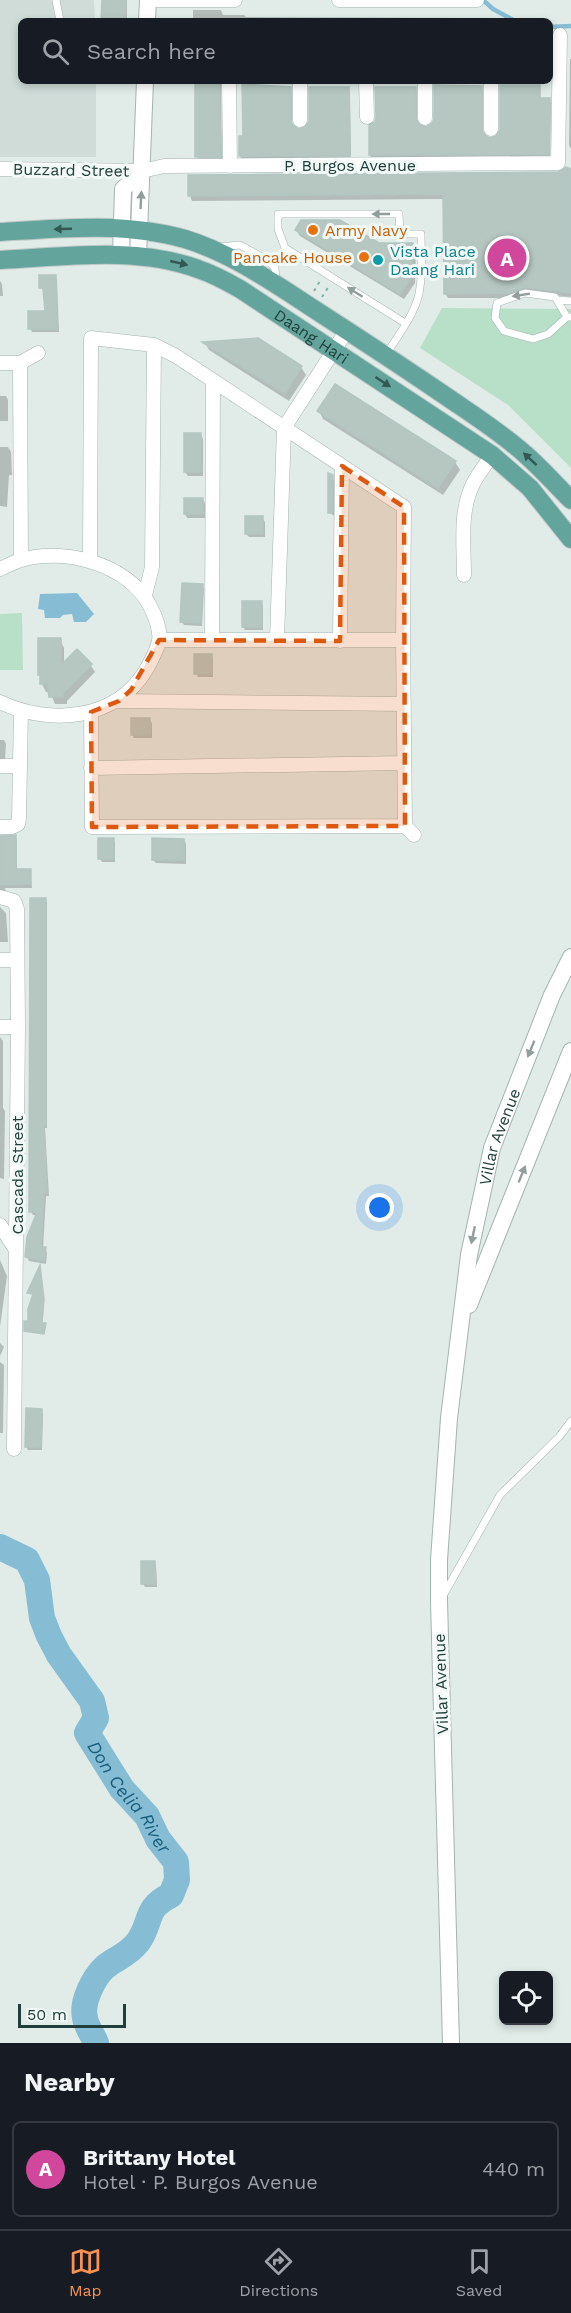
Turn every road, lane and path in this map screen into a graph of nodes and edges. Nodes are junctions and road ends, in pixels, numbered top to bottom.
1 (148, 0) edge
2 (235, 0) edge
3 (339, 0) edge
4 (476, 0) edge
5 (55, 1) edge
6 (59, 18) edge
7 (147, 18) edge
8 (560, 35) dead end
9 (555, 66) edge
10 (145, 84) edge
11 (230, 84) edge
12 (300, 84) edge
13 (366, 84) edge
14 (425, 84) edge
15 (491, 84) edge
16 (367, 117) dead end
17 (425, 118) dead end
18 (300, 120) dead end
19 (491, 129) dead end
20 (230, 166) junction
21 (0, 169) edge
22 (142, 171) junction
23 (131, 230) junction
24 (0, 232) edge
25 (130, 257) junction
26 (0, 260) edge
27 (325, 273) junction
28 (334, 279) junction
29 (558, 300) junction
30 (571, 302) edge
31 (310, 307) junction
32 (569, 317) edge
33 (405, 323) junction
34 (347, 330) junction
35 (154, 345) junction
36 (334, 351) junction
37 (38, 353) dead end
38 (386, 355) junction
39 (0, 363) edge
40 (20, 363) junction
41 (213, 382) junction
42 (284, 428) junction
43 (492, 455) junction
44 (342, 466) junction
45 (571, 500) edge
46 (571, 539) edge
47 (21, 559) junction
48 (90, 561) junction
49 (0, 569) edge
50 (464, 575) dead end
51 (144, 595) junction
52 (159, 640) junction
53 (212, 640) junction
54 (277, 640) junction
55 (403, 640) junction
56 (340, 641) junction
57 (119, 701) junction
58 (0, 702) edge
59 (404, 704) junction
60 (21, 711) junction
61 (91, 712) junction
62 (404, 763) junction
63 (0, 766) edge
64 (20, 766) junction
65 (91, 768) junction
66 (0, 827) edge
67 (7, 899) edge
68 (571, 957) edge
69 (0, 960) edge
70 (17, 960) junction
71 (0, 1027) edge
72 (18, 1027) junction
73 (571, 1051) edge
74 (0, 1225) edge
75 (16, 1250) junction
76 (461, 1326) junction
77 (571, 1421) edge
78 (14, 1449) dead end
79 (439, 1601) junction
80 (451, 2043) edge

1 - 2 street
1 - 7 street
3 - 4 street
5 - 6 lane
8 - 9 street
9 - 20 street, P. Burgos Avenue
10 - 22 street
11 - 20 street
12 - 18 street
13 - 16 street
14 - 17 street
15 - 19 street
20 - 22 street, P. Burgos Avenue
21 - 22 street, Buzzard Street
22 - 23 street
23 -> 24 main road, Daang Hari
23 - 25 street
23 - 31 main road, Daang Hari
25 - 26 main road, Daang Hari
25 -> 36 main road, Daang Hari
27 - 28 lane
27 - 31 path
33 -> 27 lane
28 - 31 path
33 -> 28 lane
29 - 30 lane
29 - 32 lane
29 -> 32 lane
31 - 34 main road, Daang Hari
33 - 38 lane
34 - 36 street
34 - 38 main road, Daang Hari
35 - 41 street
35 - 48 street
35 - 51 street
36 - 42 street
36 -> 43 main road, Daang Hari
37 - 40 street
45 -> 38 main road, Daang Hari
39 - 40 street
40 - 47 street
41 - 42 street
41 - 53 street
42 - 44 street
42 - 54 street
43 - 46 main road, Daang Hari
43 - 50 street
44 - 55 street
44 - 56 street
47 - 48 street
47 - 49 street
48 - 51 street
51 - 52 street
52 - 53 street
52 - 57 street
53 - 54 street
54 - 56 street
55 - 56 street
55 - 59 street
57 - 59 street
57 - 61 street
58 - 60 street
59 - 62 street
60 - 61 street
60 - 64 street
61 - 65 street
62 - 65 street
62 - 65 street
63 - 64 street
64 - 66 street
67 - 70 street, Cascada Street
68 -> 76 street, Villar Avenue
69 - 70 street
70 - 72 street, Cascada Street
71 - 72 street
72 - 75 street, Cascada Street
76 -> 73 street, Villar Avenue
74 - 75 street
75 - 78 street, Cascada Street
76 - 79 street, Villar Avenue
77 - 79 lane
79 - 80 street, Villar Avenue

